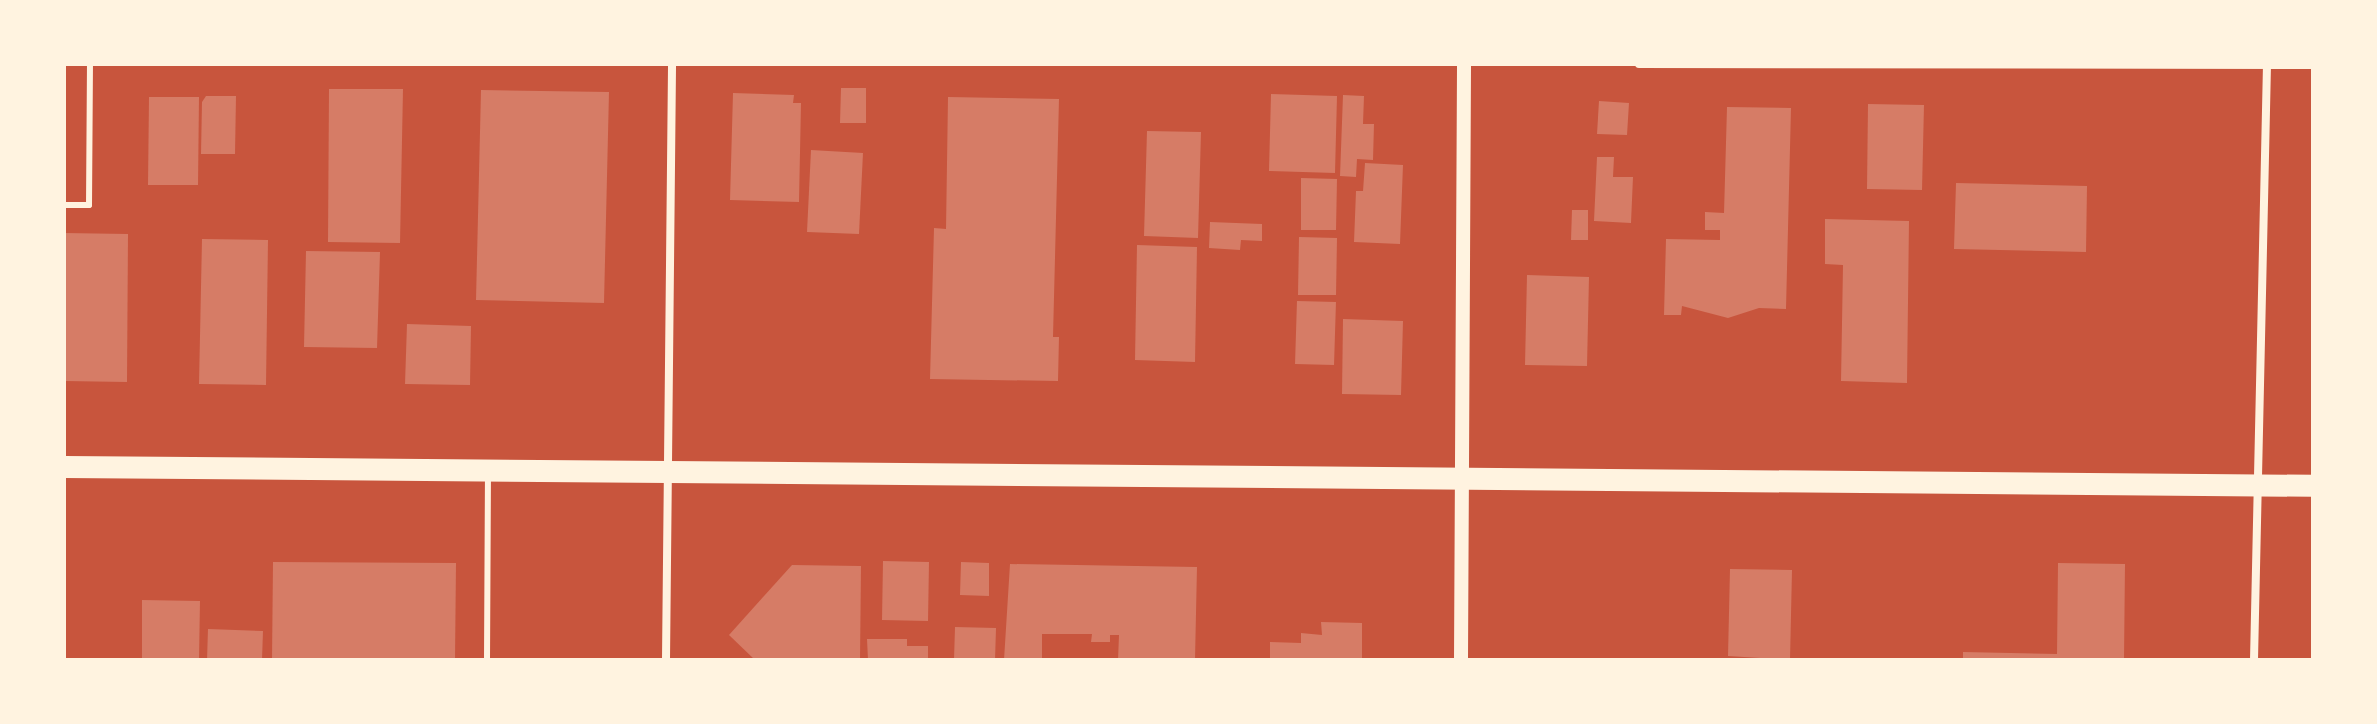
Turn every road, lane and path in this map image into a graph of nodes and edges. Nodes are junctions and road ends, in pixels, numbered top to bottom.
1 (90, 64) edge
2 (672, 64) edge
3 (1464, 64) edge
4 (1639, 64) edge
5 (2267, 64) edge
6 (2313, 65) edge
7 (64, 205) edge
8 (64, 467) edge
9 (488, 473) junction
10 (668, 475) junction
11 (1462, 480) junction
12 (2257, 486) junction
13 (2313, 486) edge
14 (487, 660) edge
15 (666, 660) edge
16 (1461, 660) edge
17 (2254, 660) edge

1 - 7 lane
2 - 10 street
3 - 11 street
4 - 5 street
5 - 6 street
5 - 12 street
8 - 9 highway
9 - 10 highway
9 - 14 lane
10 - 11 highway
10 - 15 street
11 - 12 highway
11 - 16 street
12 - 13 highway
12 - 17 street

